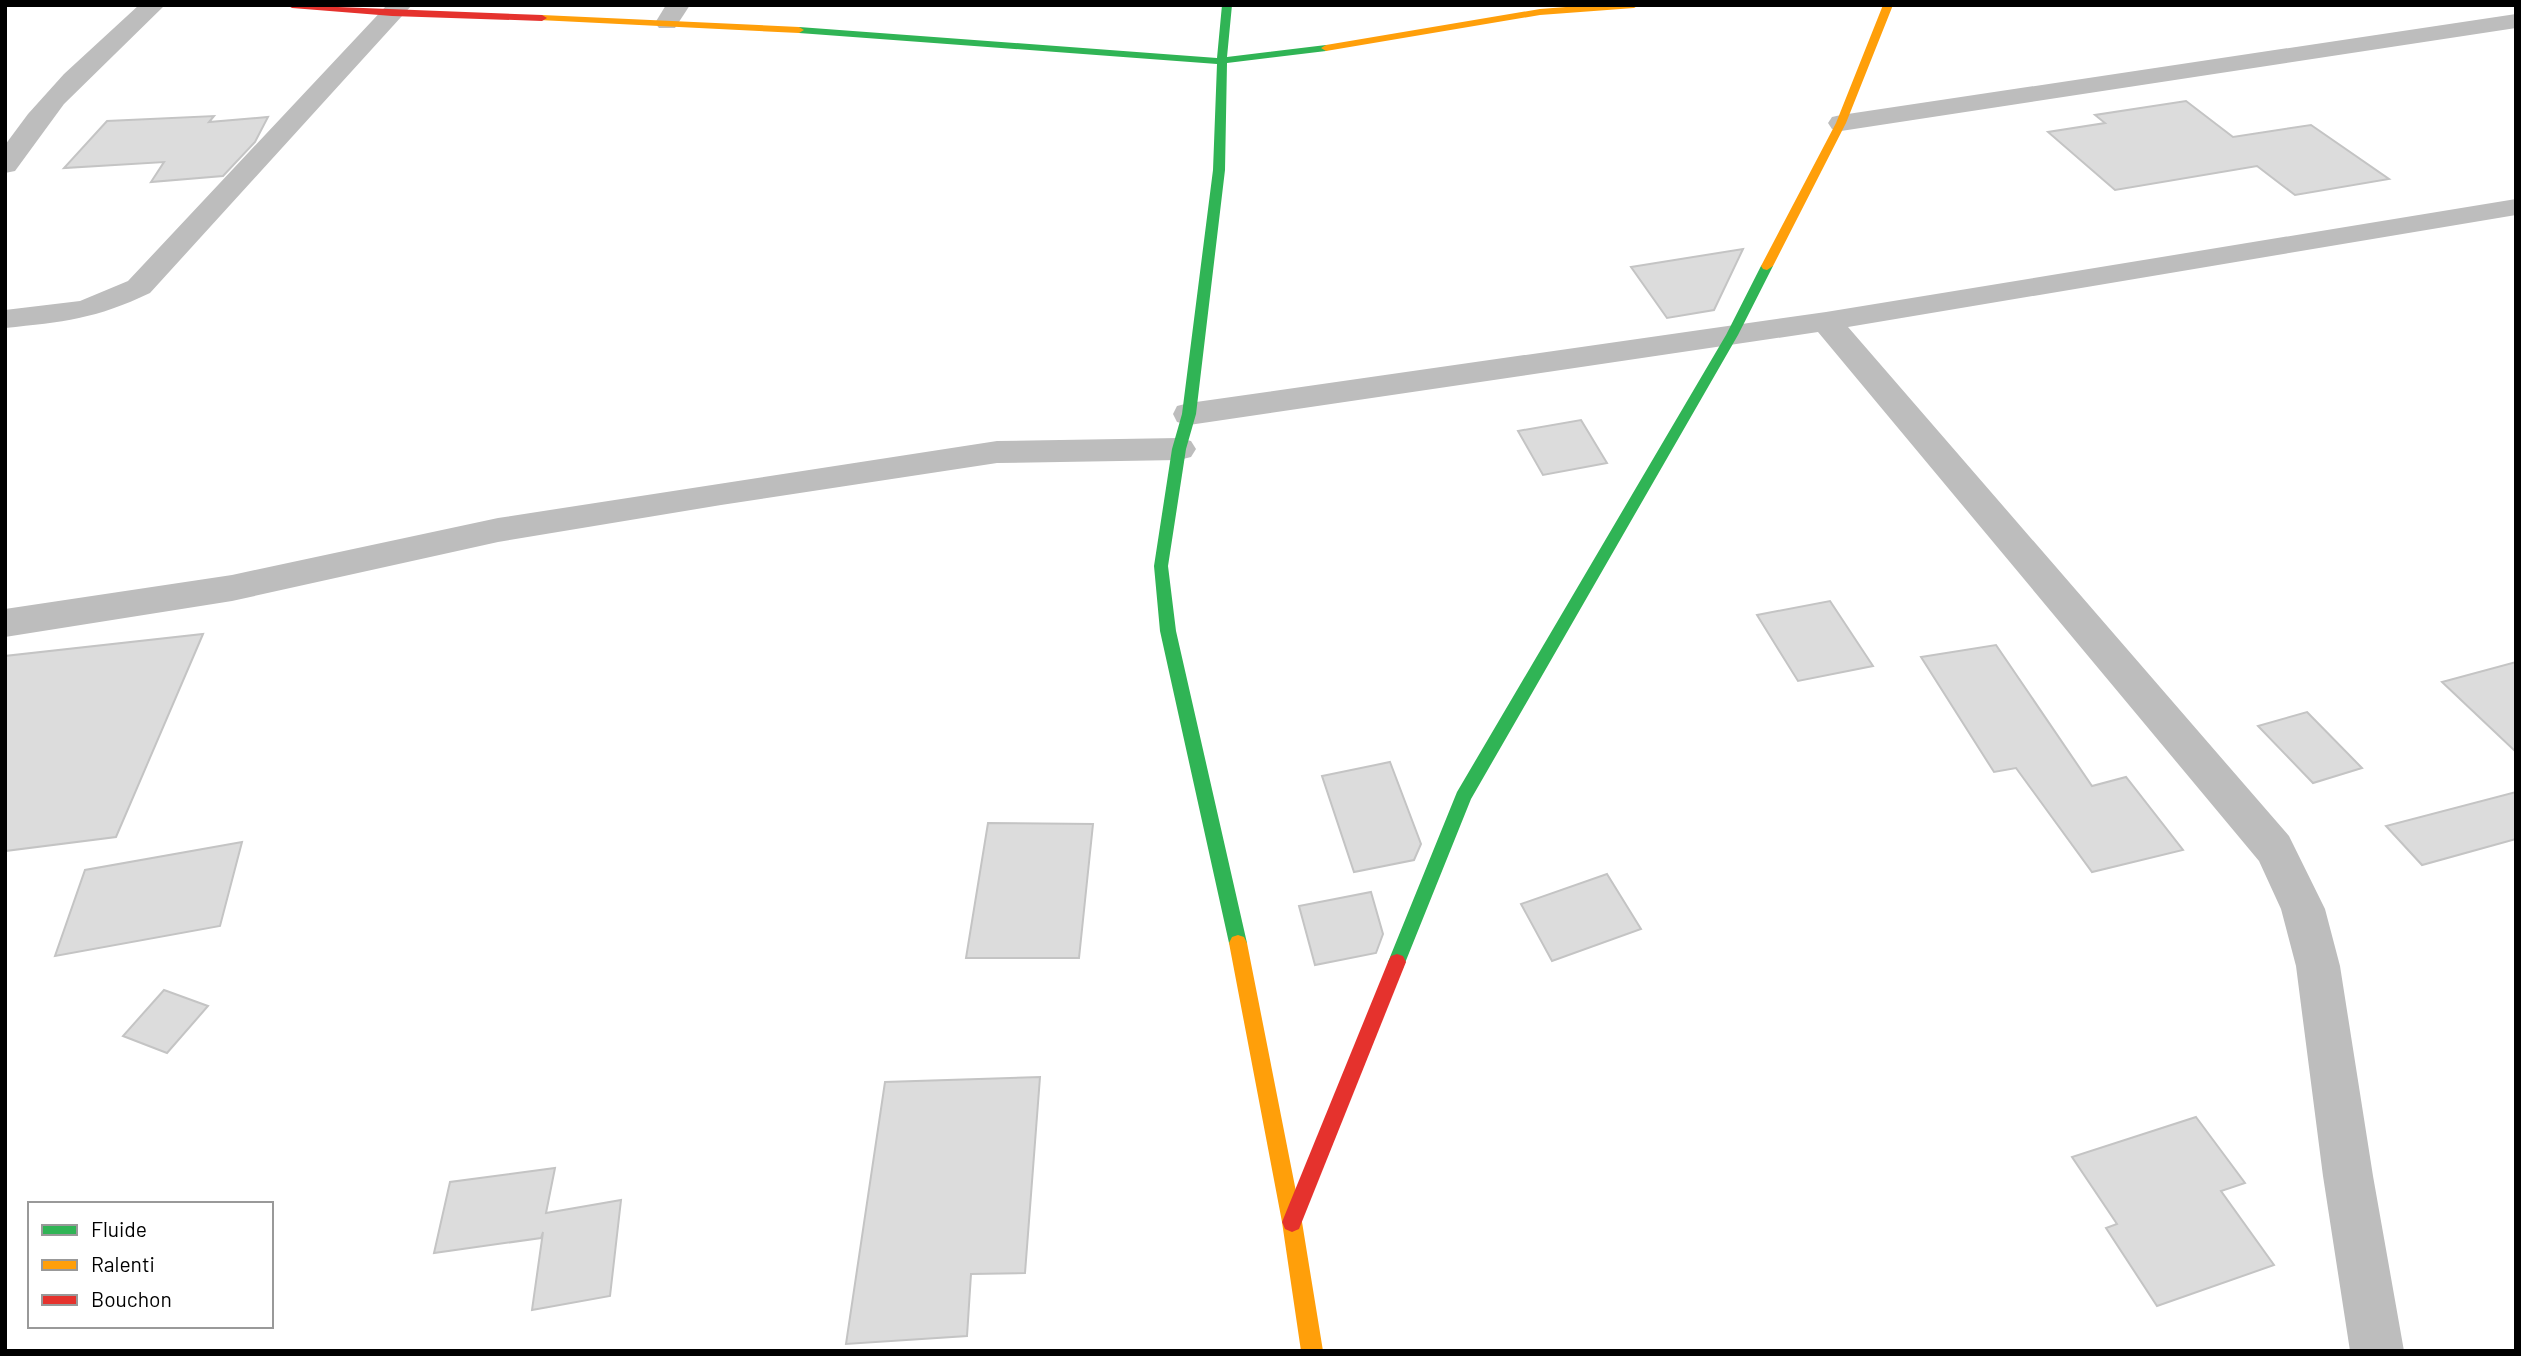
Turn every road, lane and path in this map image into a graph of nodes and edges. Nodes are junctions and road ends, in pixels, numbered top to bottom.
1 (153, 5) edge
2 (292, 5) edge
3 (1227, 5) edge
4 (1634, 5) edge
5 (1888, 5) edge
6 (2504, 5) edge
7 (396, 9) edge
8 (1540, 9) edge
9 (673, 14) edge
10 (2516, 14) edge
11 (2516, 21) edge
12 (1222, 61) junction
13 (1842, 123) junction
14 (5, 165) edge
15 (2516, 207) edge
16 (5, 319) edge
17 (1826, 321) junction
18 (1731, 335) junction
19 (1189, 414) junction
20 (1179, 449) junction
21 (5, 623) edge
22 (1292, 1222) junction
23 (1312, 1351) edge
24 (2377, 1351) edge

1 - 14 street
2 - 7 street
3 - 12 street
4 - 8 street
5 - 13 street
6 - 10 street
7 - 9 street
7 - 16 street
8 - 12 street
9 - 12 street
11 - 13 street
12 - 19 street
13 - 18 street
15 - 17 street
17 - 18 street
17 - 24 street
18 - 19 street
18 - 22 street
19 - 20 street
20 - 21 street
20 - 22 street
22 - 23 street

